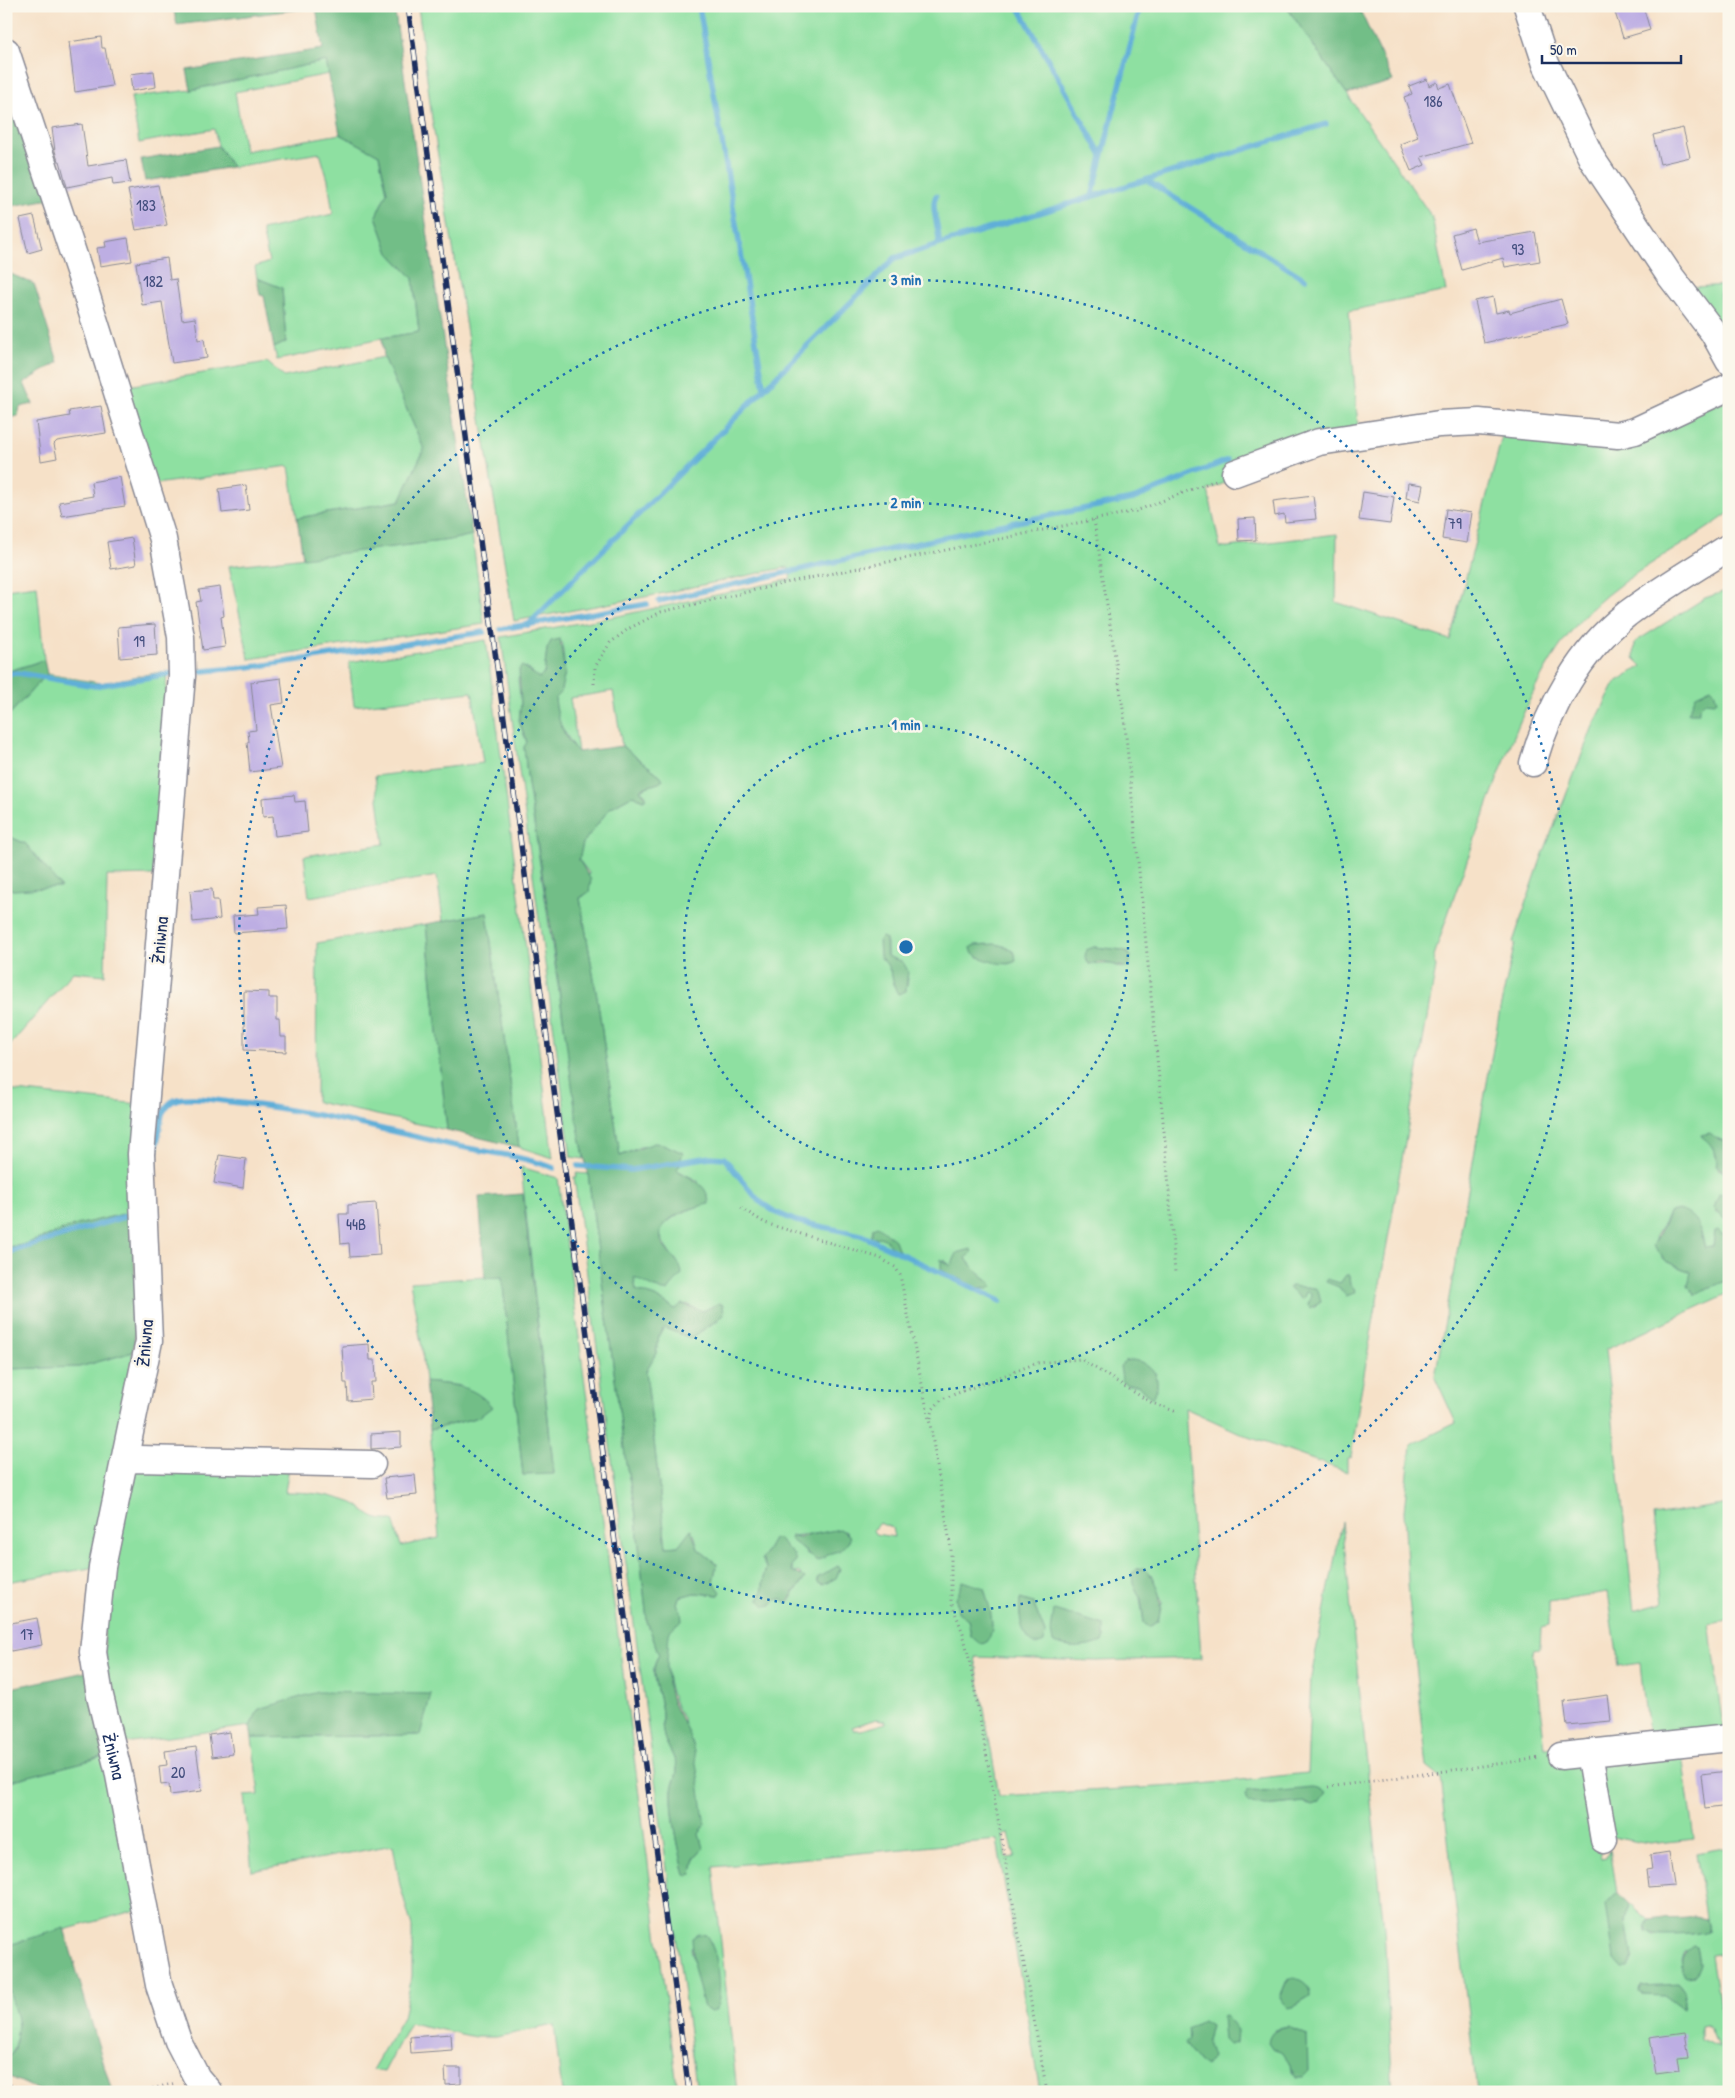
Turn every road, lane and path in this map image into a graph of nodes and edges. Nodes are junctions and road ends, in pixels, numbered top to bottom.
1 (1527, 6) edge
2 (6, 51) edge
3 (1729, 361) edge
4 (1729, 387) edge
5 (1236, 473) joint
6 (1094, 520) junction
7 (1729, 547) edge
8 (594, 684) dead end
9 (1533, 764) dead end
10 (741, 1208) dead end
11 (1175, 1273) dead end
12 (1177, 1412) dead end
13 (930, 1424) junction
14 (124, 1461) junction
15 (372, 1464) dead end
16 (1729, 1738) edge
17 (1590, 1752) junction
18 (1561, 1756) joint
19 (1328, 1787) dead end
20 (1604, 1840) dead end
21 (6, 2083) edge
22 (203, 2085) edge
23 (27, 2092) edge
24 (138, 2092) edge
25 (1047, 2092) edge

1 - 3 street
2 - 14 street, Żniwna
4 - 5 street
5 - 6 path
6 - 8 path
6 - 11 path
7 - 9 street
10 - 13 path
12 - 13 path
13 - 25 path
14 - 15 street
14 - 22 street, Żniwna
16 - 17 street
17 - 18 street
17 - 20 street
18 - 19 path
21 - 23 path
22 - 24 path

